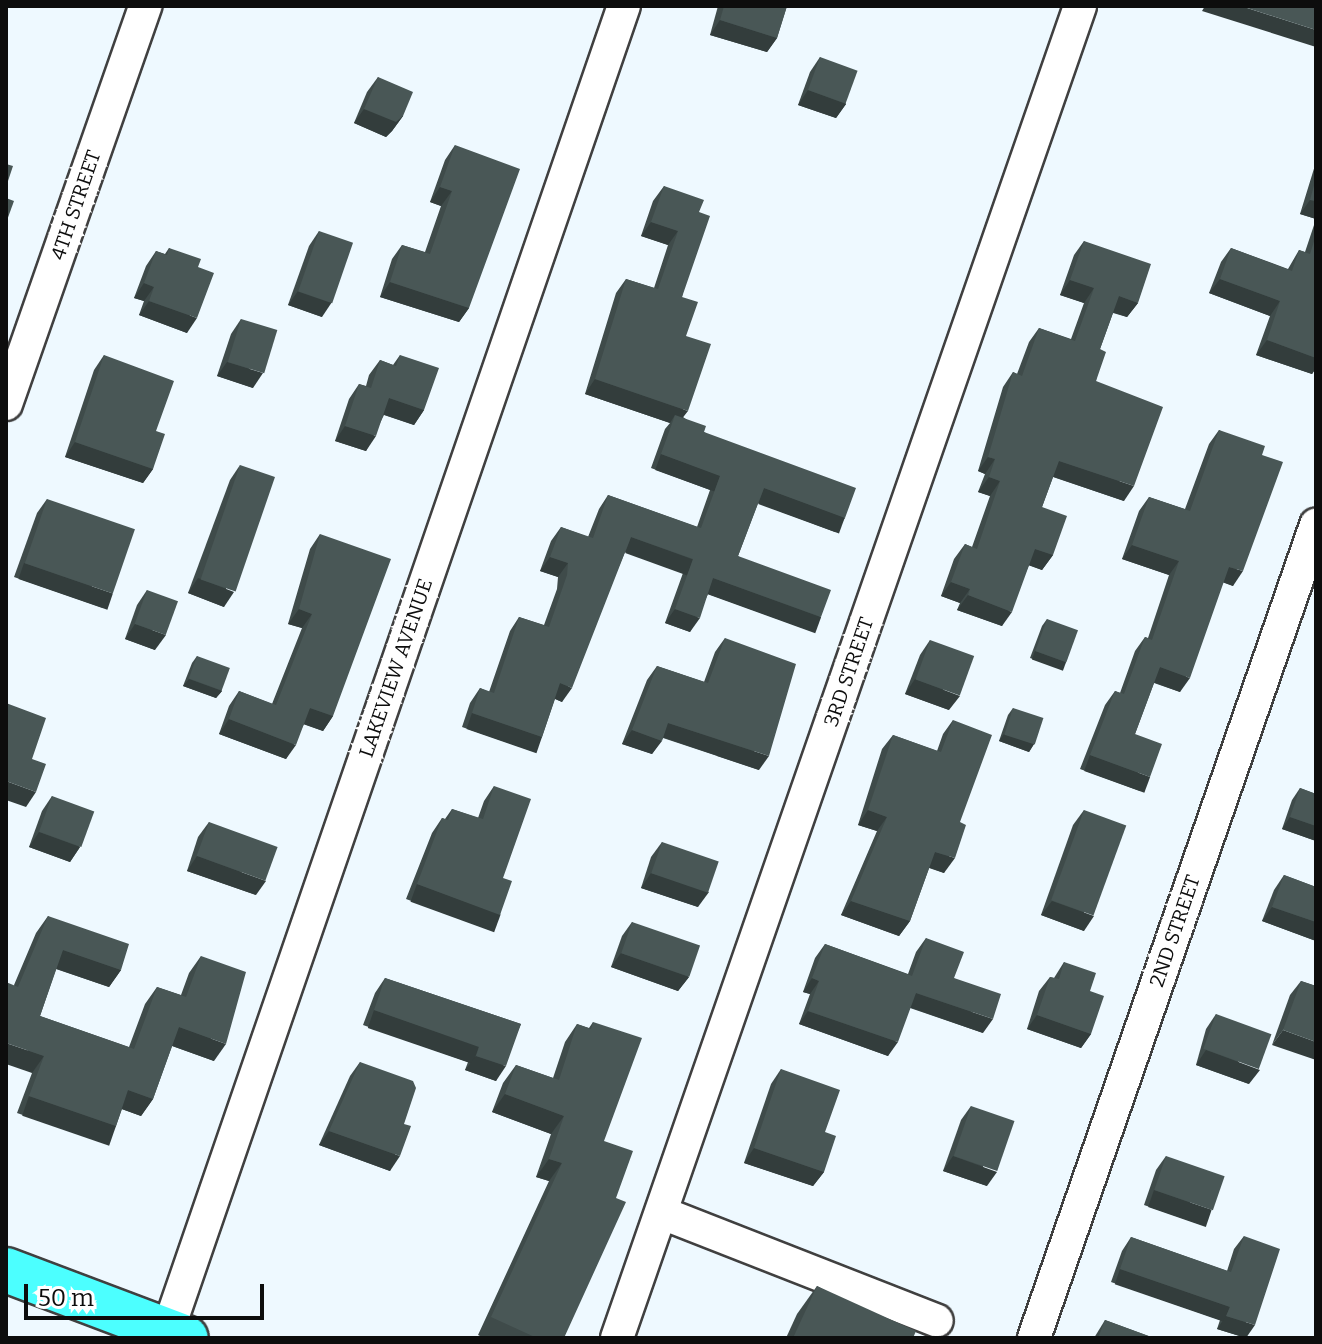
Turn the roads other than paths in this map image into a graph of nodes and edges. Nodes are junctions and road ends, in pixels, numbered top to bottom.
1 (145, 6) edge
2 (624, 6) edge
3 (1080, 6) edge
4 (6, 404) edge
5 (1316, 525) edge
6 (662, 1213) junction
7 (6, 1270) edge
8 (937, 1321) dead end
9 (177, 1334) edge
10 (617, 1338) edge
11 (1034, 1338) edge

1 - 4 street, 4TH STREET
2 - 9 street, LAKEVIEW AVENUE
3 - 6 street, 3RD STREET
5 - 11 street, 2ND STREET
6 - 8 street
6 - 10 street, 3RD STREET
7 - 9 highway

